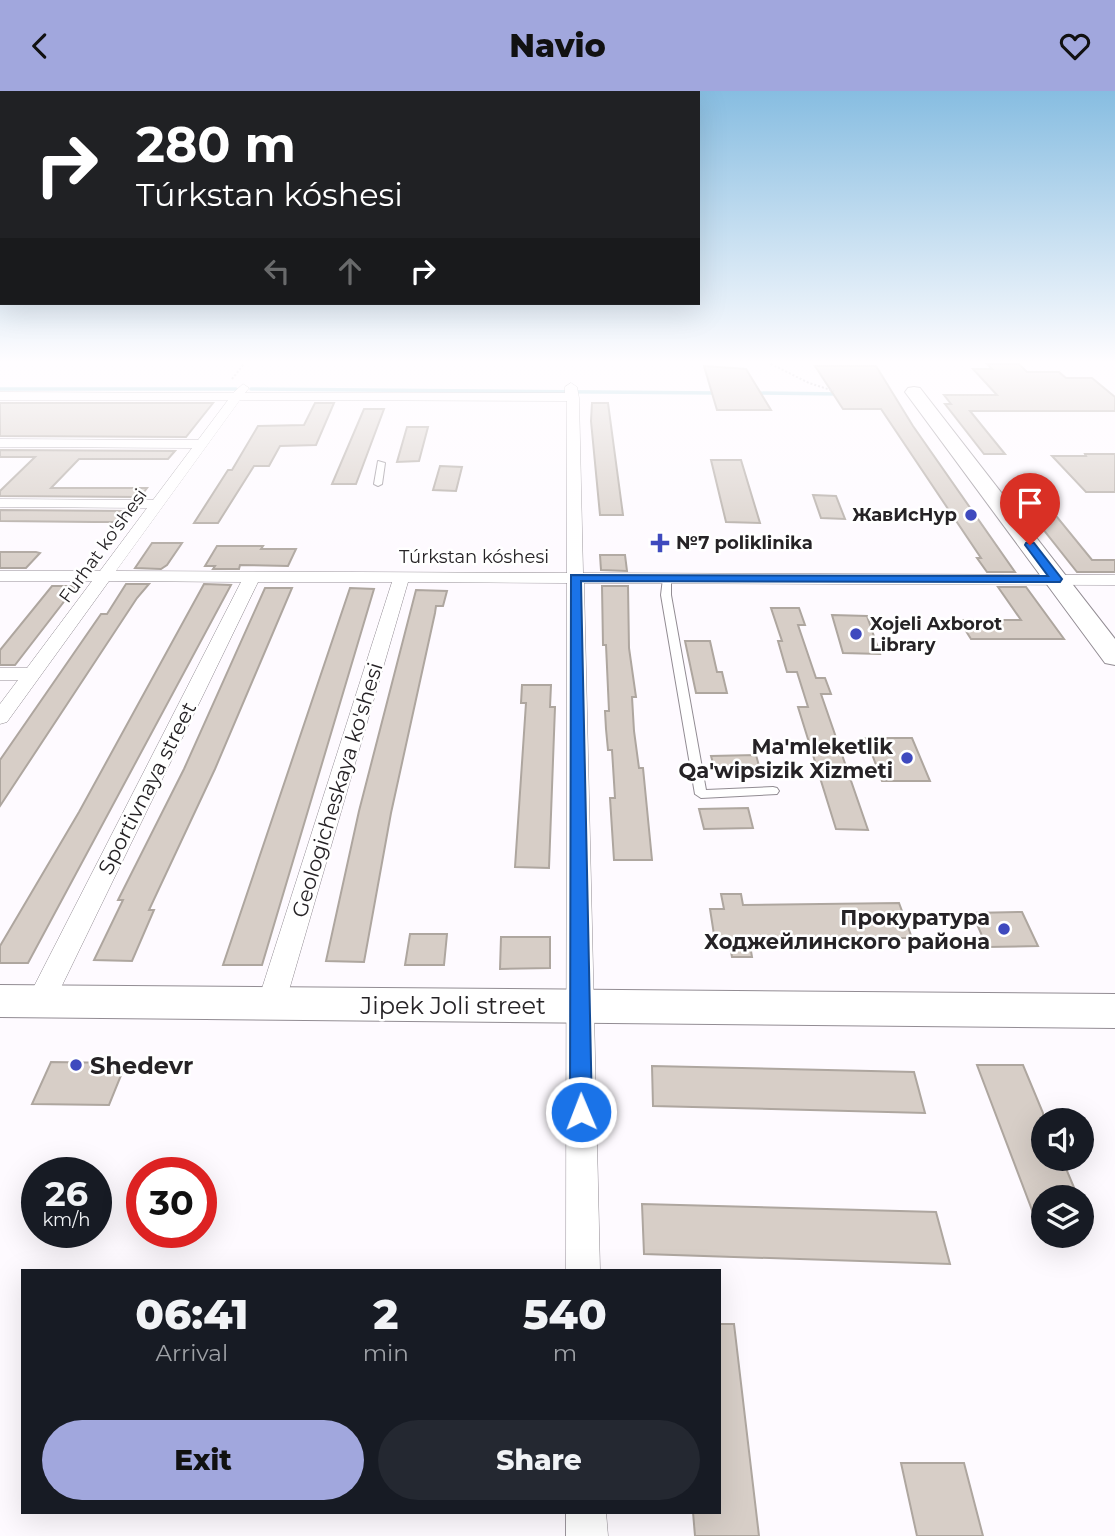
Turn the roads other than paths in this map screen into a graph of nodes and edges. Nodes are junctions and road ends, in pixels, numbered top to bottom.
1 (209, 431) edge
2 (573, 431) edge
3 (945, 431) edge
4 (0, 443) edge
5 (201, 444) junction
6 (381, 463) dead end
7 (377, 484) dead end
8 (0, 503) edge
9 (157, 504) junction
10 (253, 575) junction
11 (0, 576) edge
12 (106, 576) junction
13 (402, 576) junction
14 (575, 577) junction
15 (667, 578) junction
16 (1056, 579) junction
17 (1115, 580) edge
18 (1115, 657) edge
19 (0, 674) edge
20 (32, 674) junction
21 (0, 718) edge
22 (773, 791) dead end
23 (0, 1001) edge
24 (40, 1002) junction
25 (271, 1004) junction
26 (579, 1006) junction
27 (1115, 1011) edge
28 (583, 1269) edge
29 (586, 1514) edge
30 (587, 1536) edge

1 - 5 street, Furhat ko'shesi
2 - 14 street
3 - 16 street
4 - 5 street
5 - 9 street, Furhat ko'shesi
6 - 7 lane
8 - 9 street
9 - 12 street, Furhat ko'shesi
10 - 12 street, Túrkstan kóshesi
10 - 13 street, Túrkstan kóshesi
10 - 24 street, Sportivnaya street
11 - 12 street, Túrkstan kóshesi
12 - 20 street, Furhat ko'shesi
13 - 14 street, Túrkstan kóshesi
13 - 25 street, Geologicheskaya ko'shesi
14 - 15 street, Túrkstan kóshesi
14 - 26 street
15 - 16 street, Túrkstan kóshesi
15 - 22 lane
16 - 17 street, Túrkstan kóshesi
16 - 18 street
19 - 20 street
20 - 21 street, Furhat ko'shesi
23 - 24 street, Jipek Joli street
24 - 25 street, Jipek Joli street
25 - 26 street, Jipek Joli street
26 - 27 street, Jipek Joli street
26 - 28 street
29 - 30 street

